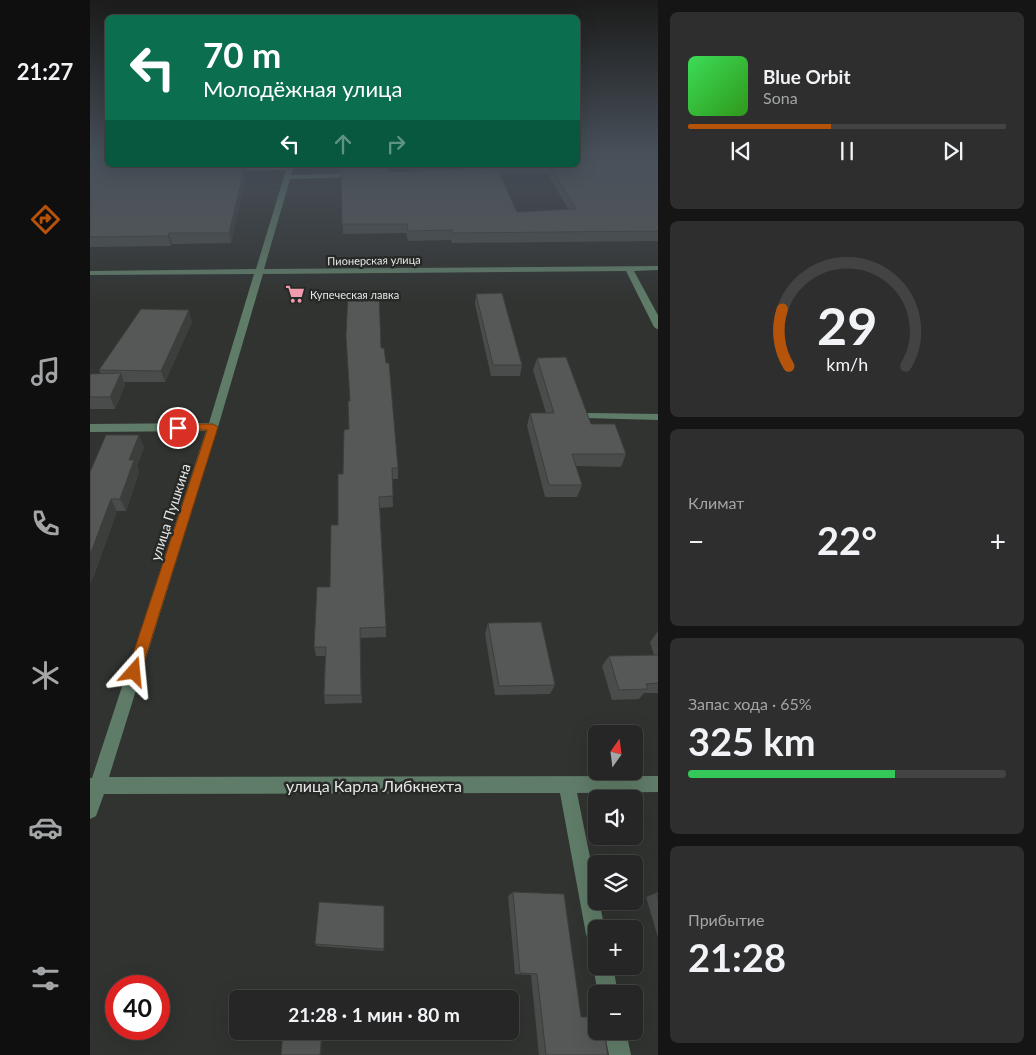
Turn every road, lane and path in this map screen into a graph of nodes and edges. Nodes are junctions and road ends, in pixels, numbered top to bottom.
1 (280, 204) edge
2 (629, 268) junction
3 (658, 268) edge
4 (259, 272) junction
5 (90, 273) edge
6 (658, 326) edge
7 (589, 416) edge
8 (658, 417) edge
9 (213, 427) junction
10 (90, 428) edge
11 (658, 784) edge
12 (567, 785) junction
13 (94, 786) edge
14 (90, 810) edge
15 (593, 920) edge
16 (617, 1040) edge
17 (620, 1055) edge

1 - 4 street, улица Пушкина
2 - 3 street, Пионерская улица
2 - 4 street, Пионерская улица
2 - 6 street
4 - 5 street, Пионерская улица
4 - 9 street, улица Пушкина
7 - 8 street
9 - 10 street
9 - 13 street, улица Пушкина
11 - 12 street, улица Карла Либкнехта
12 - 13 street, улица Карла Либкнехта
12 - 15 street
13 - 14 street, улица Пушкина
16 - 17 street

